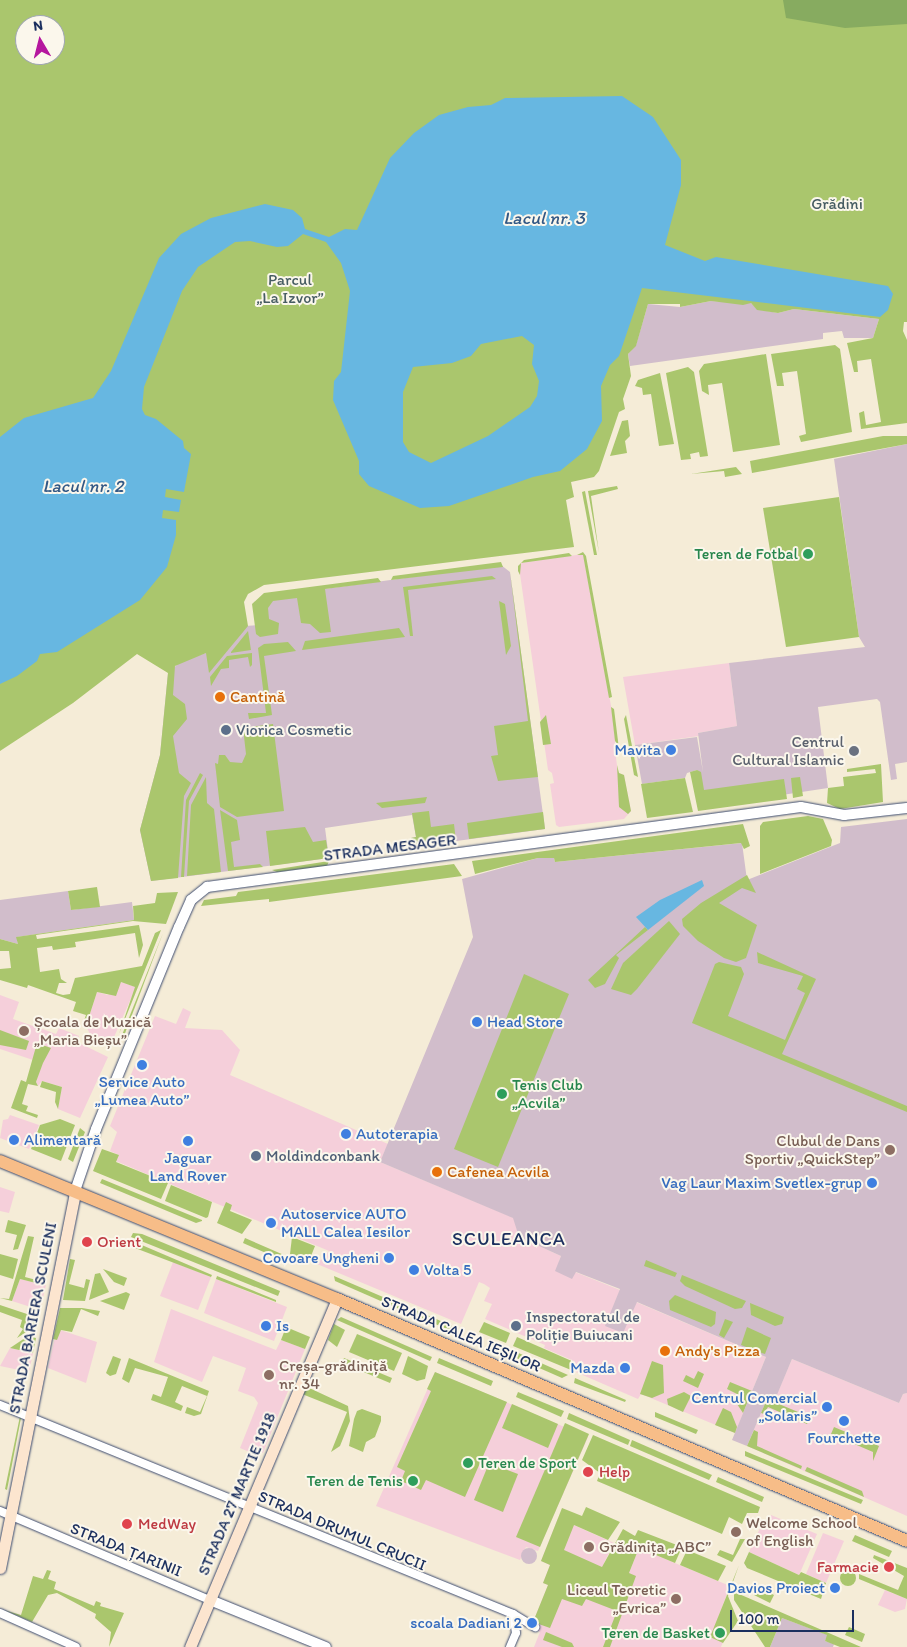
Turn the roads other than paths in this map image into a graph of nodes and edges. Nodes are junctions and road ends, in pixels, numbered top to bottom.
1 (907, 808) edge
2 (0, 1161) edge
3 (75, 1191) junction
4 (337, 1298) junction
5 (0, 1405) edge
6 (30, 1418) junction
7 (248, 1507) junction
8 (0, 1512) edge
9 (11, 1517) junction
10 (907, 1541) edge
11 (0, 1568) edge
12 (210, 1600) junction
13 (0, 1612) edge
14 (513, 1614) junction
15 (535, 1627) dead end
16 (76, 1647) edge
17 (190, 1647) edge
18 (326, 1647) edge
19 (510, 1647) edge

1 - 3 street, STRADA MESAGER
2 - 3 main road, STRADA CALEA IEȘILOR
3 - 4 main road, STRADA CALEA IEȘILOR
3 - 6 main road, STRADA BARIERA SCULENI
4 - 7 main road, STRADA 27 MARTIE 1918
4 - 10 main road, STRADA CALEA IEȘILOR
5 - 6 street, STRADA DRUMUL CRUCII
6 - 7 street, STRADA DRUMUL CRUCII
6 - 9 main road, STRADA BARIERA SCULENI
7 - 12 main road, STRADA 27 MARTIE 1918
7 - 14 street, STRADA DRUMUL CRUCII
8 - 9 street, STRADA ȚARINII
9 - 11 main road, STRADA BARIERA SCULENI
9 - 12 street, STRADA ȚARINII
12 - 17 main road, STRADA 27 MARTIE 1918
12 - 18 street, STRADA ȚARINII
13 - 16 street
14 - 15 street, STRADA DRUMUL CRUCII
14 - 19 street

